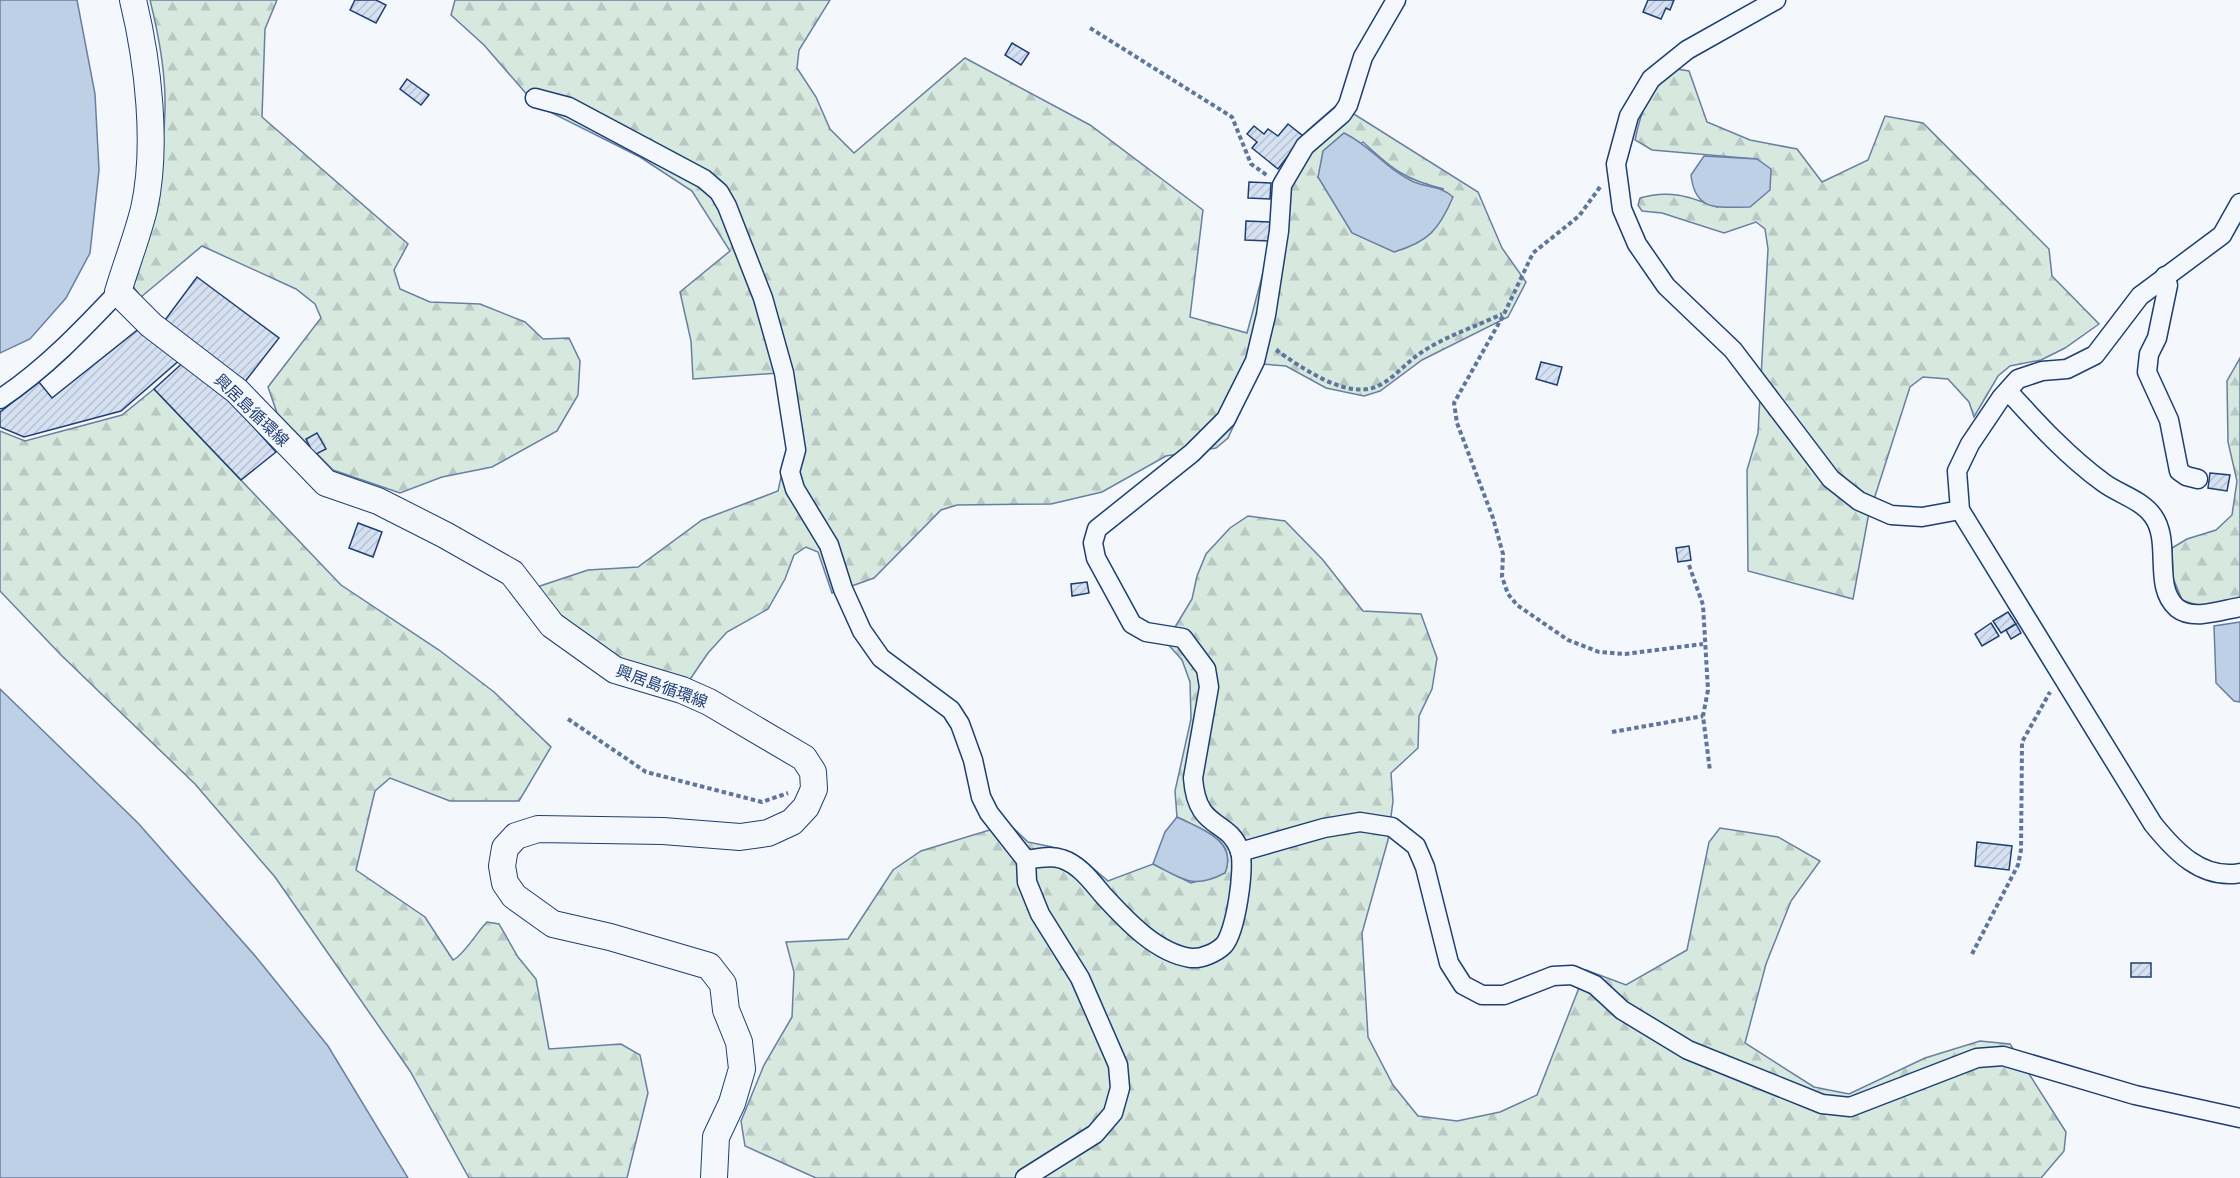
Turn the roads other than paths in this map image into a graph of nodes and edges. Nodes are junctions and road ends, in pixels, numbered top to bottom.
1 (133, 0) edge
2 (1396, 0) edge
3 (1776, 0) edge
4 (536, 98) dead end
5 (2240, 203) edge
6 (2165, 276) junction
7 (118, 292) junction
8 (2008, 391) junction
9 (0, 399) edge
10 (2198, 479) dead end
11 (1960, 510) junction
12 (2240, 607) edge
13 (1240, 852) junction
14 (1026, 860) junction
15 (2240, 873) edge
16 (2240, 1119) edge
17 (714, 1178) edge
18 (1025, 1178) edge

1 - 7 main road
2 - 13 street
3 - 11 street
4 - 14 street
5 - 6 street
6 - 8 street
6 - 10 street
7 - 9 street
7 - 17 main road, 興居島循環線
8 - 11 street
8 - 12 street
11 - 15 street
13 - 14 street
13 - 16 street
14 - 18 street

